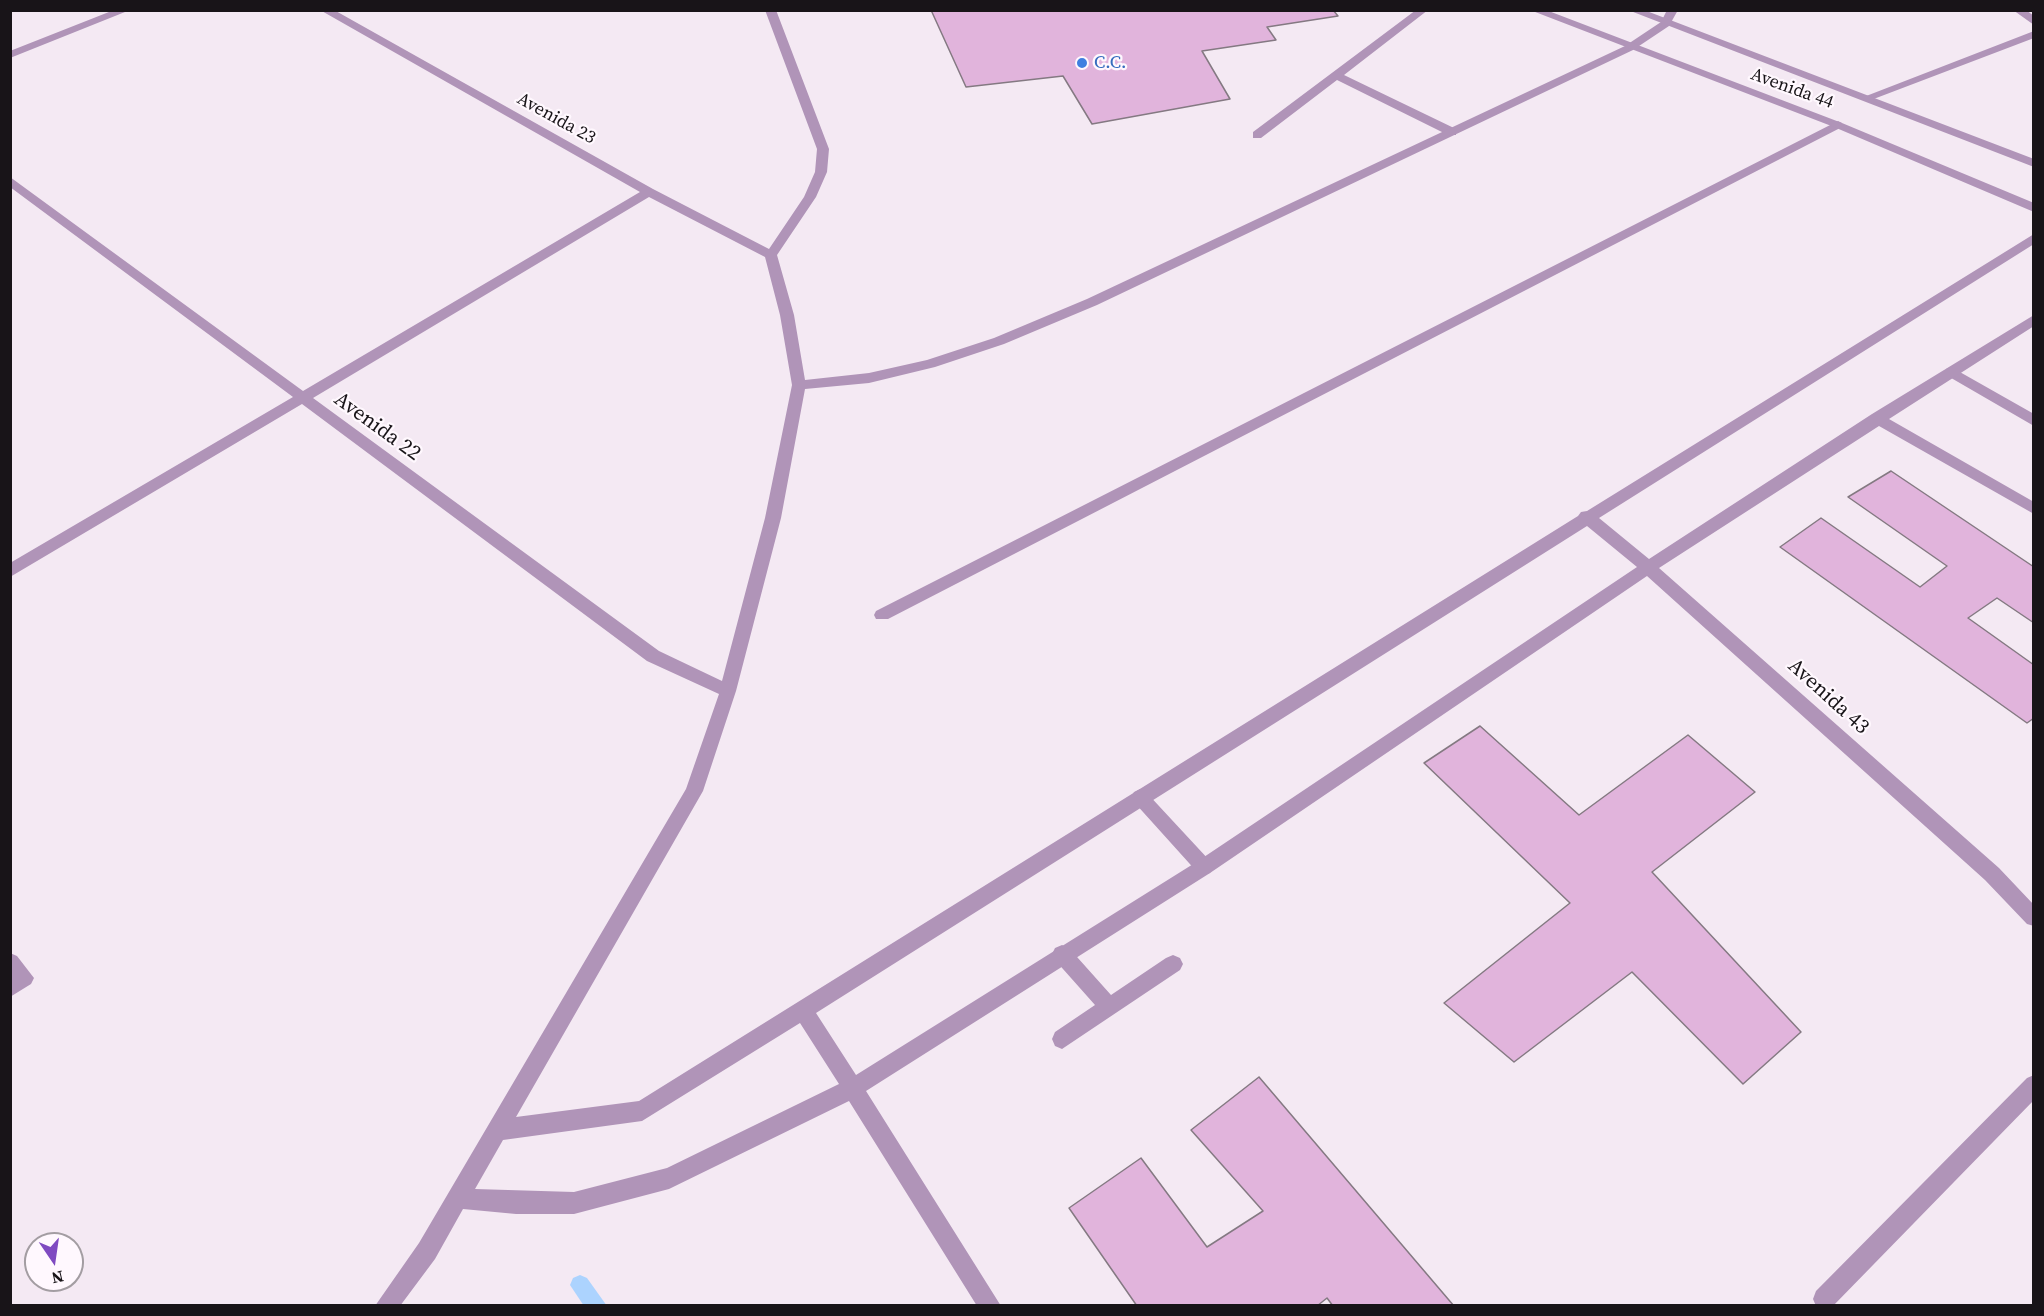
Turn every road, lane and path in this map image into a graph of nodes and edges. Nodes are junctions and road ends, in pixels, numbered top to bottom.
1 (125, 10) edge
2 (325, 10) edge
3 (770, 10) edge
4 (1423, 10) edge
5 (1535, 10) edge
6 (1633, 10) edge
7 (1673, 10) edge
8 (2018, 10) edge
9 (2034, 22) edge
10 (1665, 24) junction
11 (2034, 34) edge
12 (1629, 48) junction
13 (10, 55) edge
14 (1336, 75) junction
15 (1867, 98) junction
16 (1838, 125) junction
17 (1452, 132) junction
18 (1257, 135) dead end
19 (2034, 163) edge
20 (10, 181) edge
21 (649, 192) junction
22 (2034, 208) edge
23 (2034, 238) edge
24 (771, 255) junction
25 (2034, 320) edge
26 (1951, 372) junction
27 (799, 385) junction
28 (301, 397) junction
29 (1877, 418) junction
30 (2034, 421) edge
31 (2034, 509) edge
32 (1586, 516) junction
33 (1648, 567) junction
34 (10, 571) edge
35 (882, 615) dead end
36 (728, 691) junction
37 (1140, 797) junction
38 (1204, 867) junction
39 (2034, 918) edge
40 (1062, 954) junction
41 (10, 962) edge
42 (1173, 964) dead end
43 (10, 988) edge
44 (1109, 1007) junction
45 (803, 1010) junction
46 (1062, 1039) dead end
47 (2034, 1085) edge
48 (853, 1088) junction
49 (498, 1130) junction
50 (456, 1198) junction
51 (1824, 1299) dead end
52 (386, 1305) edge
53 (990, 1305) edge

1 - 13 street
2 - 21 street, Avenida 23
3 - 24 street
4 - 14 street
5 - 12 street, Avenida 44
6 - 10 street, Avenida 44
7 - 10 street
8 - 9 street
10 - 12 street
10 - 15 street, Avenida 44
11 - 15 street
12 - 16 street, Avenida 44
12 - 17 street
14 - 17 street
14 - 18 street
15 - 19 street, Avenida 44
16 - 22 street, Avenida 44
16 - 35 street
17 - 27 street
20 - 28 street, Avenida 22
21 - 24 street, Avenida 23
21 - 28 street
23 - 32 street
24 - 27 street
25 - 26 street
26 - 29 street
26 - 30 street
27 - 36 street
28 - 34 street
28 - 36 street, Avenida 22
29 - 31 street
29 - 33 street
32 - 33 street, Avenida 43
32 - 37 street
33 - 38 street
33 - 39 street, Avenida 43
36 - 49 street
37 - 38 street
37 - 45 street
38 - 40 street
40 - 44 street
40 - 48 street
41 - 43 street
42 - 44 street
44 - 46 street
45 - 48 street
45 - 49 street
47 - 51 street
48 - 50 street
48 - 53 street
49 - 50 street
50 - 52 street

